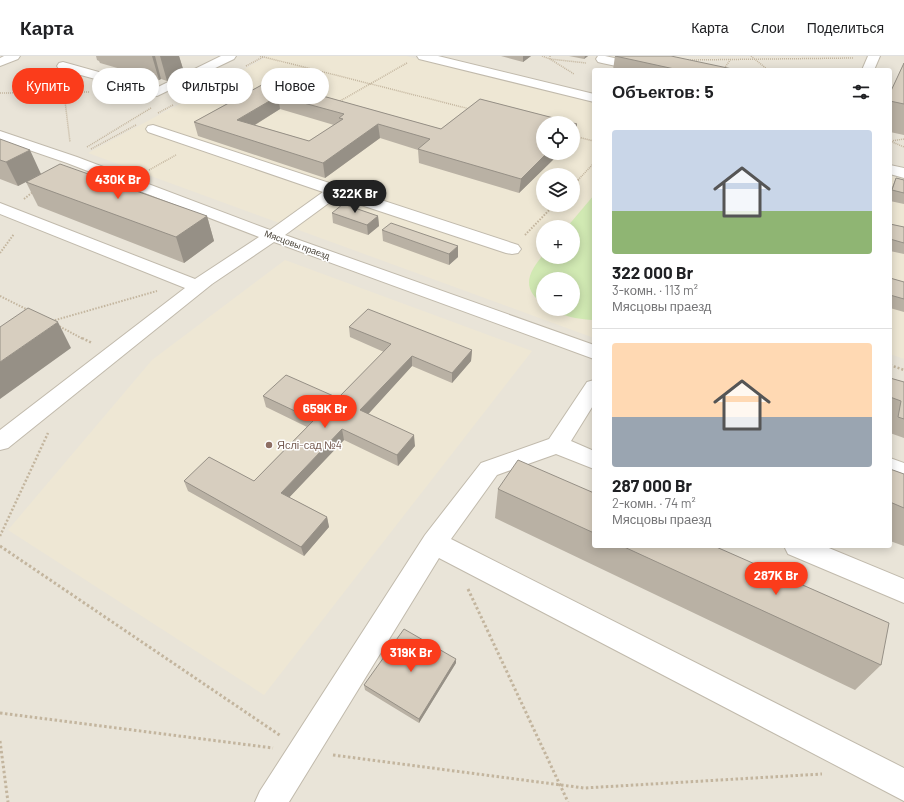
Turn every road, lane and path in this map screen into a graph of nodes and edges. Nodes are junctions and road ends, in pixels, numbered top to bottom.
1 (14, 56) edge
2 (230, 56) edge
3 (260, 56) edge
4 (422, 56) edge
5 (542, 56) edge
6 (550, 56) edge
7 (605, 56) edge
8 (751, 56) edge
9 (874, 57) edge
10 (753, 58) junction
11 (550, 59) junction
12 (731, 59) junction
13 (685, 60) edge
14 (0, 62) edge
15 (409, 62) dead end
16 (589, 63) dead end
17 (63, 66) edge
18 (642, 68) edge
19 (724, 68) edge
20 (766, 68) edge
21 (869, 68) edge
22 (577, 76) dead end
23 (373, 84) junction
24 (0, 93) edge
25 (12, 93) edge
26 (592, 98) edge
27 (336, 100) edge
28 (65, 104) edge
29 (473, 110) edge
30 (153, 129) dead end
31 (0, 135) edge
32 (580, 138) edge
33 (904, 139) edge
34 (592, 141) edge
35 (892, 141) edge
36 (892, 142) edge
37 (196, 144) junction
38 (904, 147) edge
39 (72, 160) junction
40 (592, 165) edge
41 (892, 170) edge
42 (904, 173) edge
43 (580, 178) edge
44 (129, 182) junction
45 (335, 191) junction
46 (0, 208) edge
47 (547, 212) edge
48 (26, 219) junction
49 (272, 236) junction
50 (512, 248) joint
51 (0, 253) edge
52 (197, 281) junction
53 (0, 296) edge
54 (28, 310) edge
55 (592, 351) edge
56 (113, 353) junction
57 (892, 366) edge
58 (904, 370) edge
59 (592, 390) edge
60 (50, 430) dead end
61 (0, 442) edge
62 (558, 445) junction
63 (592, 459) edge
64 (892, 468) edge
65 (904, 472) edge
66 (0, 536) edge
67 (0, 546) edge
68 (443, 548) junction
69 (802, 548) edge
70 (904, 591) edge
71 (0, 713) edge
72 (0, 741) edge
73 (303, 751) junction
74 (829, 774) dead end
75 (560, 785) junction
76 (904, 785) edge
77 (8, 802) edge
78 (271, 802) edge
79 (568, 802) edge

1 - 14 street
2 - 17 street
3 - 23 path
4 - 26 street
5 - 11 path
6 - 11 path
7 - 18 street
8 - 10 path
9 - 10 path
9 - 21 street
10 - 12 path
10 - 20 path
11 - 16 path
11 - 22 path
12 - 13 path
12 - 19 path
15 - 23 path
23 - 27 path
23 - 29 path
24 - 25 path
28 - 39 path
30 - 37 street
31 - 39 street, Мясцовы праезд
32 - 34 path
33 - 35 path
36 - 38 path
37 - 44 path
37 - 45 street
39 - 44 street, Мясцовы праезд
40 - 43 path
41 - 42 street
44 - 49 street, Мясцовы праезд
45 - 49 street
45 - 50 street
46 - 48 street
47 - 50 path
48 - 51 path
48 - 52 street
49 - 52 street
49 - 55 street, Мясцовы праезд
52 - 56 street
52 - 56 path
53 - 54 path
56 - 61 street
57 - 58 path
59 - 62 street
60 - 66 path
62 - 63 street
62 - 68 street
64 - 65 street
67 - 73 path
68 - 73 street
68 - 75 path
68 - 76 street
69 - 70 street
71 - 73 path
72 - 77 path
73 - 75 path
73 - 78 street
74 - 75 path
75 - 79 path

